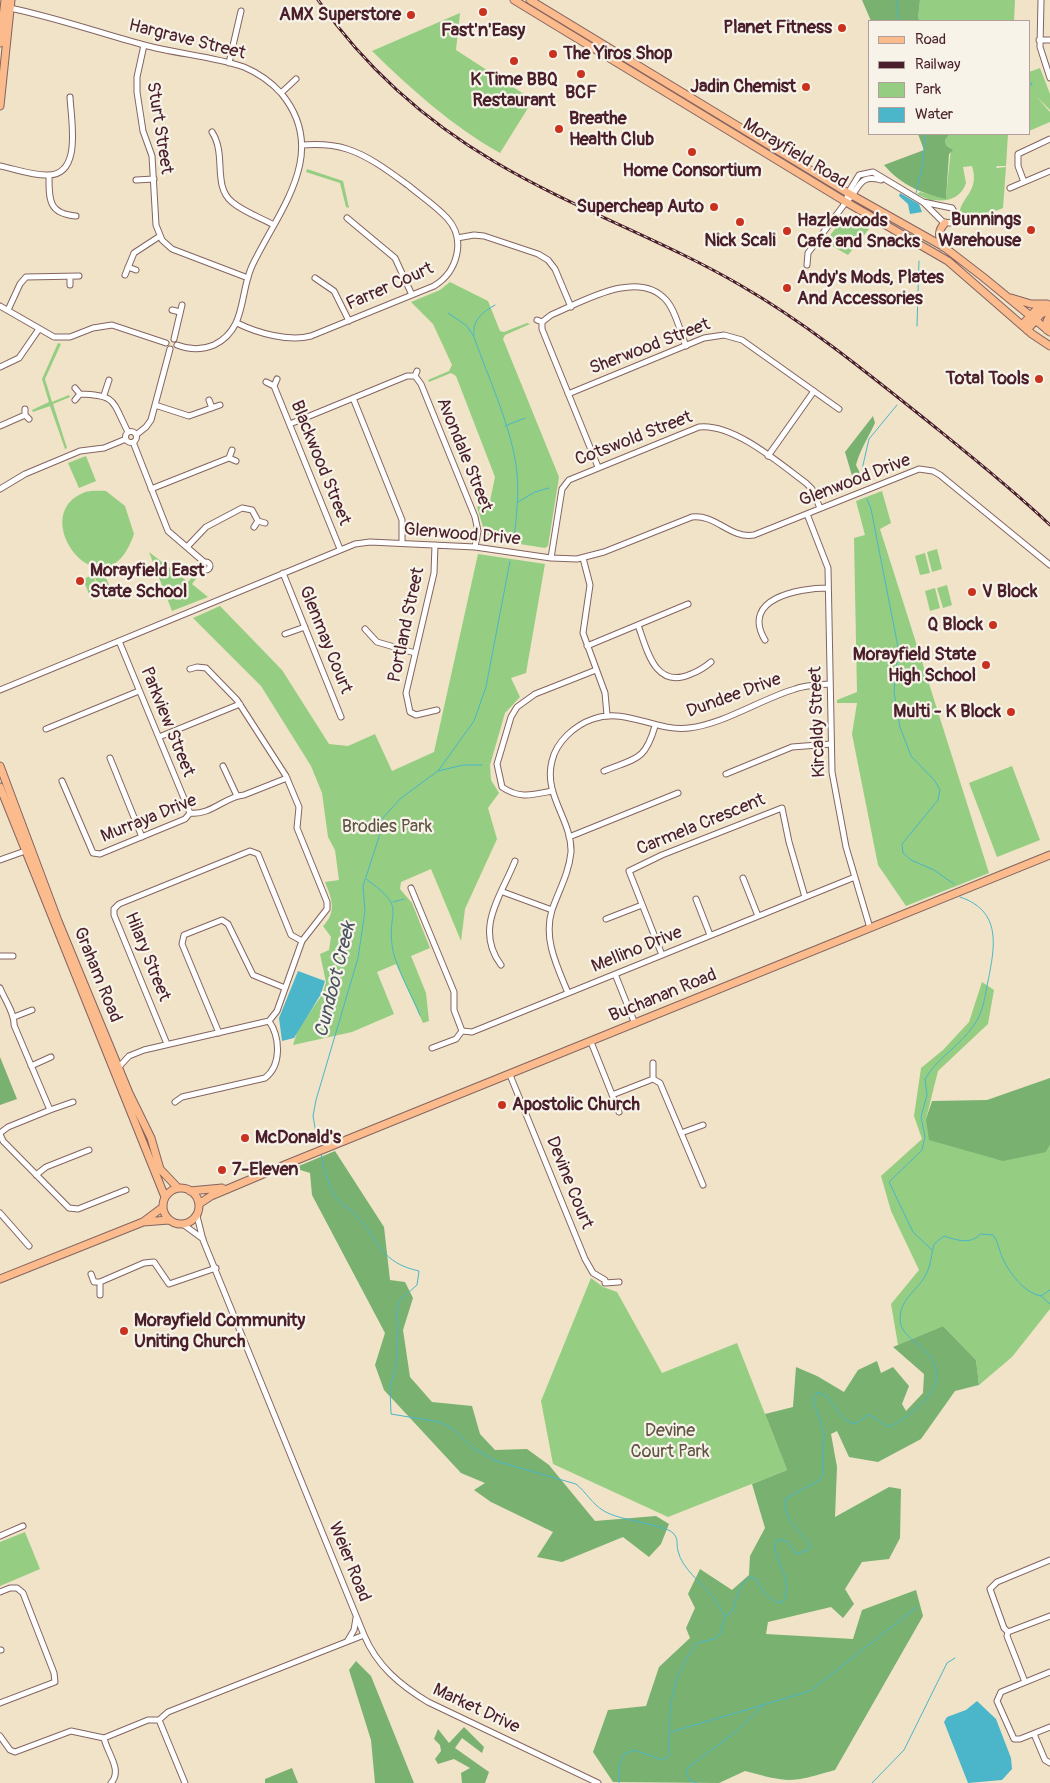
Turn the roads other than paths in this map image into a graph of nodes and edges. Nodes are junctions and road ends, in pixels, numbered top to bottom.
1 (11, 0) edge
2 (514, 0) edge
3 (530, 0) edge
4 (1041, 0) edge
5 (6, 5) edge
6 (241, 11) dead end
7 (1039, 40) junction
8 (1050, 40) edge
9 (0, 43) edge
10 (144, 45) junction
11 (229, 64) junction
12 (296, 78) dead end
13 (1050, 78) edge
14 (280, 93) junction
15 (70, 97) dead end
16 (0, 98) edge
17 (0, 106) edge
18 (212, 132) dead end
19 (1050, 139) edge
20 (302, 145) junction
21 (0, 166) edge
22 (1050, 171) edge
23 (49, 175) junction
24 (154, 179) junction
25 (136, 180) dead end
26 (1024, 182) junction
27 (1010, 188) dead end
28 (850, 195) junction
29 (846, 202) junction
30 (923, 202) junction
31 (945, 207) junction
32 (76, 216) dead end
33 (347, 218) dead end
34 (942, 221) junction
35 (274, 225) junction
36 (160, 236) junction
37 (457, 238) junction
38 (944, 247) junction
39 (807, 265) dead end
40 (128, 266) junction
41 (136, 270) dead end
42 (125, 275) dead end
43 (79, 276) dead end
44 (70, 277) junction
45 (248, 278) junction
46 (314, 278) dead end
47 (70, 285) dead end
48 (412, 296) junction
49 (1007, 298) junction
50 (182, 305) dead end
51 (0, 306) edge
52 (1049, 306) edge
53 (571, 307) junction
54 (8, 310) junction
55 (172, 310) dead end
56 (180, 312) junction
57 (1050, 315) edge
58 (1032, 319) junction
59 (349, 321) junction
60 (237, 323) junction
61 (1024, 327) junction
62 (38, 330) junction
63 (1049, 331) edge
64 (174, 339) junction
65 (166, 343) junction
66 (177, 346) junction
67 (686, 346) junction
68 (1050, 346) edge
69 (170, 349) junction
70 (0, 367) edge
71 (277, 379) dead end
72 (109, 380) dead end
73 (266, 382) dead end
74 (274, 386) junction
75 (75, 388) dead end
76 (814, 392) junction
77 (80, 394) junction
78 (568, 394) junction
79 (104, 396) junction
80 (353, 398) junction
81 (75, 400) dead end
82 (209, 400) dead end
83 (155, 405) junction
84 (220, 405) dead end
85 (212, 408) junction
86 (840, 410) dead end
87 (26, 414) dead end
88 (290, 424) junction
89 (0, 426) edge
90 (128, 432) junction
91 (136, 435) junction
92 (126, 439) junction
93 (133, 442) junction
94 (232, 450) dead end
95 (768, 456) junction
96 (229, 458) junction
97 (236, 461) dead end
98 (598, 467) junction
99 (0, 488) edge
100 (151, 489) junction
101 (820, 508) junction
102 (807, 514) junction
103 (258, 521) junction
104 (265, 523) dead end
105 (254, 527) dead end
106 (402, 543) junction
107 (435, 545) junction
108 (475, 546) junction
109 (187, 547) junction
110 (340, 550) junction
111 (551, 558) junction
112 (583, 558) junction
113 (204, 562) dead end
114 (1048, 564) edge
115 (1050, 570) edge
116 (283, 573) junction
117 (828, 588) junction
118 (688, 604) dead end
119 (638, 625) junction
120 (305, 627) junction
121 (365, 629) dead end
122 (285, 634) dead end
123 (765, 640) dead end
124 (119, 641) junction
125 (587, 646) junction
126 (415, 653) junction
127 (711, 662) dead end
128 (190, 669) dead end
129 (596, 670) junction
130 (829, 684) junction
131 (0, 690) edge
132 (139, 691) junction
133 (240, 704) junction
134 (437, 710) dead end
135 (607, 715) junction
136 (341, 717) dead end
137 (655, 726) junction
138 (46, 729) dead end
139 (159, 737) junction
140 (831, 744) junction
141 (110, 758) dead end
142 (0, 766) edge
143 (223, 766) dead end
144 (604, 771) dead end
145 (726, 774) dead end
146 (287, 778) junction
147 (62, 782) dead end
148 (0, 787) edge
149 (552, 792) junction
150 (678, 793) dead end
151 (237, 796) junction
152 (190, 813) junction
153 (142, 837) junction
154 (569, 837) junction
155 (29, 851) junction
156 (1050, 856) edge
157 (0, 860) edge
158 (516, 861) dead end
159 (855, 877) junction
160 (743, 878) dead end
161 (411, 888) dead end
162 (503, 892) junction
163 (805, 896) junction
164 (696, 899) dead end
165 (642, 905) junction
166 (552, 910) junction
167 (758, 916) junction
168 (606, 919) dead end
169 (870, 928) junction
170 (710, 935) junction
171 (302, 941) junction
172 (662, 955) junction
173 (0, 956) edge
174 (13, 956) dead end
175 (501, 965) dead end
176 (615, 974) junction
177 (0, 988) edge
178 (284, 988) junction
179 (568, 993) junction
180 (32, 1010) dead end
181 (14, 1017) junction
182 (269, 1021) junction
183 (635, 1024) junction
184 (462, 1032) junction
185 (219, 1033) junction
186 (591, 1042) junction
187 (168, 1044) junction
188 (432, 1048) dead end
189 (113, 1054) junction
190 (129, 1056) junction
191 (51, 1057) dead end
192 (653, 1063) dead end
193 (31, 1066) junction
194 (118, 1068) junction
195 (510, 1075) junction
196 (653, 1079) junction
197 (612, 1095) junction
198 (73, 1102) dead end
199 (175, 1102) dead end
200 (50, 1110) junction
201 (618, 1112) dead end
202 (703, 1124) dead end
203 (0, 1133) edge
204 (681, 1133) junction
205 (89, 1150) dead end
206 (287, 1164) junction
207 (36, 1175) junction
208 (703, 1186) dead end
209 (178, 1188) junction
210 (126, 1190) dead end
211 (190, 1190) junction
212 (165, 1197) junction
213 (200, 1204) junction
214 (163, 1208) junction
215 (0, 1213) edge
216 (197, 1216) junction
217 (169, 1220) junction
218 (143, 1222) junction
219 (184, 1225) junction
220 (203, 1240) junction
221 (29, 1246) dead end
222 (216, 1268) junction
223 (91, 1274) dead end
224 (0, 1279) edge
225 (100, 1282) junction
226 (619, 1282) dead end
227 (100, 1295) dead end
228 (23, 1526) dead end
229 (0, 1536) edge
230 (1050, 1560) edge
231 (0, 1592) edge
232 (1050, 1616) edge
233 (356, 1617) junction
234 (1008, 1632) junction
235 (364, 1635) junction
236 (346, 1642) junction
237 (1050, 1672) edge
238 (1025, 1682) junction
239 (0, 1703) edge
240 (159, 1720) junction
241 (1050, 1727) edge
242 (1034, 1734) junction
243 (0, 1736) edge
244 (104, 1738) junction
245 (1050, 1763) edge
246 (111, 1783) edge
247 (185, 1783) edge
248 (598, 1783) edge

1 - 5 main road
2 - 29 main road, Morayfield Road
3 - 28 main road, Morayfield Road
4 - 7 street
5 - 9 main road
5 - 10 street, Hargrave Street
5 - 16 main road
6 - 11 street
7 - 8 street
7 - 13 street
10 - 11 street, Hargrave Street
10 - 24 street, Sturt Street
11 - 14 street, Hargrave Street
12 - 14 street
14 - 20 street, Hargrave Street
15 - 23 street
16 - 17 main road
18 - 35 street
19 - 26 street
20 - 35 street, Hargrave Street
20 - 37 street
21 - 23 street
22 - 26 street
23 - 32 street
24 - 25 street
24 - 36 street, Sturt Street
26 - 27 street
28 - 29 street
28 - 30 street
28 - 38 main road, Morayfield Road
29 - 39 street
29 - 61 main road, Morayfield Road
30 - 31 street
30 - 34 street
31 - 34 street
31 - 34 street
33 - 48 street
34 - 38 main road
35 - 45 street, Hargrave Street
36 - 40 street
36 - 45 street
37 - 48 street, Farrer Court
37 - 53 street
38 - 49 main road, Morayfield Road
40 - 41 street
40 - 42 street
43 - 44 street
44 - 47 street
44 - 54 street
45 - 60 street, Hargrave Street
46 - 59 street
48 - 59 street, Farrer Court
49 - 52 main road
49 - 58 main road, Morayfield Road
50 - 56 street
51 - 54 street
52 - 58 main road
53 - 67 street
53 - 78 street
54 - 62 street
55 - 56 street
56 - 64 street
57 - 63 main road
58 - 61 main road
58 - 63 main road, Morayfield Road
59 - 60 street, Farrer Court
60 - 66 street
61 - 68 main road, Morayfield Road
62 - 65 street
62 - 70 street
64 - 65 street
64 - 66 street
65 - 69 street
66 - 69 street
67 - 76 street, Sherwood Street
67 - 78 street, Sherwood Street
69 - 83 street
71 - 74 street, Blackwood Street
72 - 79 street
73 - 74 street, Blackwood Street
74 - 88 street, Blackwood Street
75 - 77 street
76 - 86 street, Sherwood Street
76 - 95 street
77 - 79 street
77 - 81 street
78 - 98 street
79 - 90 street
80 - 88 street, Avondale Street
80 - 106 street
80 - 108 street, Avondale Street
82 - 85 street
83 - 85 street
83 - 91 street
84 - 85 street
87 - 89 street
88 - 110 street, Blackwood Street
90 - 91 street
90 - 92 street
91 - 93 street
92 - 93 street
92 - 99 street
93 - 100 street
94 - 96 street
95 - 98 street, Cotswold Street
95 - 101 street, Cotswold Street
96 - 97 street
96 - 100 street
98 - 111 street, Cotswold Street
100 - 109 street
101 - 102 street, Glenwood Drive
101 - 114 street, Glenwood Drive
102 - 112 street, Glenwood Drive
102 - 117 street, Kircaldy Street
103 - 104 street
103 - 105 street
103 - 109 street
106 - 107 street, Glenwood Drive
106 - 110 street, Glenwood Drive
107 - 108 street, Glenwood Drive
107 - 126 street, Portland Street
108 - 111 street, Glenwood Drive
109 - 113 street
110 - 116 street, Glenwood Drive
111 - 112 street, Glenwood Drive
112 - 125 street
114 - 115 street
116 - 120 street, Glenmay Court
116 - 124 street, Glenwood Drive
117 - 123 street
117 - 130 street, Kircaldy Street
118 - 119 street
119 - 125 street
119 - 127 street
120 - 122 street
120 - 136 street, Glenmay Court
121 - 126 street
124 - 131 street, Glenwood Drive
124 - 132 street, Parkview Street
125 - 129 street
126 - 134 street, Portland Street
128 - 133 street
129 - 135 street
129 - 149 street
130 - 137 street, Dundee Drive
130 - 140 street, Kircaldy Street
132 - 138 street
132 - 139 street, Parkview Street
133 - 139 street
133 - 146 street
135 - 137 street, Dundee Drive
135 - 149 street, Dundee Drive
137 - 144 street
139 - 152 street, Parkview Street
140 - 145 street
140 - 159 street, Kircaldy Street
141 - 153 street
142 - 155 main road, Graham Road
143 - 151 street
146 - 151 street, Murraya Drive
146 - 171 street
147 - 153 street, Murraya Drive
148 - 155 main road, Graham Road
149 - 154 street, Dundee Drive
150 - 154 street
151 - 152 street, Murraya Drive
152 - 153 street, Murraya Drive
154 - 166 street, Dundee Drive
155 - 157 street
155 - 189 main road, Graham Road
155 - 212 main road, Graham Road
156 - 169 main road, Buchanan Road
158 - 162 street
159 - 163 street, Mellino Drive
159 - 169 street, Kircaldy Street
160 - 167 street
161 - 184 street
162 - 166 street
162 - 175 street
163 - 165 street, Carmela Crescent
163 - 167 street, Mellino Drive
164 - 170 street
165 - 168 street
165 - 172 street, Carmela Crescent
166 - 179 street, Dundee Drive
167 - 170 street, Mellino Drive
169 - 183 main road, Buchanan Road
170 - 172 street, Mellino Drive
171 - 178 street
171 - 187 street, Hilary Street
172 - 176 street, Mellino Drive
173 - 174 street
176 - 179 street, Mellino Drive
176 - 183 street
177 - 181 street
178 - 182 street
178 - 185 street
179 - 184 street, Mellino Drive
180 - 181 street
181 - 193 street
182 - 185 street
182 - 199 street
183 - 186 main road, Buchanan Road
184 - 188 street, Mellino Drive
185 - 187 street
186 - 195 main road, Buchanan Road
186 - 197 street
187 - 190 street
189 - 190 street
189 - 194 main road, Graham Road
190 - 194 street
191 - 193 street
192 - 196 street
193 - 200 street
194 - 209 main road, Graham Road
195 - 206 main road, Buchanan Road
195 - 226 street, Devine Court
196 - 197 street
196 - 204 street
197 - 201 street
198 - 200 street
200 - 203 street
202 - 204 street
203 - 207 street
204 - 208 street
205 - 207 street
206 - 211 main road, Buchanan Road
206 - 213 main road, Buchanan Road
207 - 210 street
209 - 211 main road
209 - 212 main road
211 - 213 main road
212 - 214 main road
213 - 216 main road
214 - 217 main road
214 - 218 main road
215 - 221 street
216 - 219 main road
216 - 220 street, Weier Road
217 - 218 main road
217 - 219 main road
218 - 224 main road
219 - 220 street, Weier Road
220 - 222 street, Weier Road
222 - 225 street
222 - 233 street, Weier Road
223 - 225 street
225 - 227 street
228 - 229 street
230 - 234 street
231 - 239 street
232 - 234 street
233 - 235 street, Weier Road
233 - 236 street
234 - 238 street
235 - 236 street
235 - 248 street, Market Drive
236 - 240 street
237 - 238 street
238 - 242 street
240 - 244 street
240 - 247 street
241 - 242 street
242 - 245 street
243 - 244 street
244 - 246 street

